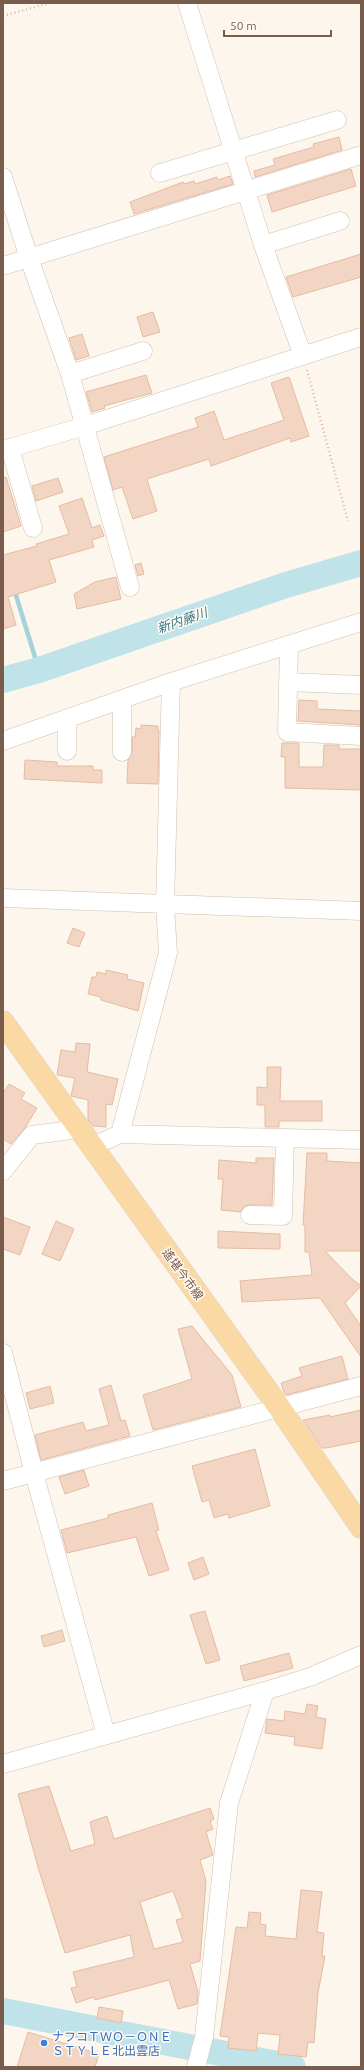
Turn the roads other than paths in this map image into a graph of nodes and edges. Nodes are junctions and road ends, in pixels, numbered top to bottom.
1 (187, 3) edge
2 (337, 120) dead end
3 (233, 150) junction
4 (361, 155) edge
5 (160, 173) dead end
6 (3, 177) edge
7 (246, 190) junction
8 (340, 222) dead end
9 (262, 245) junction
10 (29, 258) junction
11 (3, 266) edge
12 (361, 337) edge
13 (143, 351) dead end
14 (303, 356) junction
15 (70, 374) junction
16 (85, 426) junction
17 (7, 449) edge
18 (33, 528) dead end
19 (130, 587) dead end
20 (361, 622) edge
21 (289, 645) junction
22 (171, 682) junction
23 (288, 682) junction
24 (361, 684) edge
25 (122, 699) junction
26 (68, 718) junction
27 (361, 736) edge
28 (3, 741) edge
29 (67, 752) dead end
30 (122, 752) dead end
31 (3, 898) edge
32 (165, 905) junction
33 (361, 911) edge
34 (5, 1031) edge
35 (78, 1129) junction
36 (120, 1134) junction
37 (285, 1138) junction
38 (361, 1140) edge
39 (91, 1147) junction
40 (3, 1172) edge
41 (250, 1215) dead end
42 (3, 1353) edge
43 (361, 1386) edge
44 (8, 1396) edge
45 (279, 1408) junction
46 (34, 1473) junction
47 (3, 1481) edge
48 (361, 1527) edge
49 (361, 1655) edge
50 (265, 1691) junction
51 (106, 1735) junction
52 (3, 1764) edge
53 (196, 2067) edge

1 - 3 street
2 - 3 street
3 - 5 street
3 - 7 street
4 - 7 street
6 - 10 street
7 - 9 street
7 - 10 street
8 - 9 street
9 - 14 street
10 - 11 street
10 - 15 street
12 - 14 street
13 - 15 street
14 - 16 street
15 - 16 street
16 - 17 street
16 - 19 street
17 - 18 street
20 - 21 street
21 - 22 street
21 - 23 street
22 - 25 street
22 - 32 street
23 - 24 street
23 - 27 street
25 - 26 street
25 - 30 street
26 - 28 street
26 - 29 street
31 - 32 street
32 - 33 street
32 - 36 street
34 - 35 main road, 遙堪今市線
35 - 39 main road, 遙堪今市線
35 - 40 street
36 - 37 street
36 - 39 street
37 - 38 street
37 - 41 street
39 - 45 main road, 遙堪今市線
42 - 44 street
43 - 45 street
44 - 46 street
45 - 46 street
45 - 48 main road, 遙堪今市線
46 - 47 street
46 - 51 street
49 - 50 street
50 - 51 street
50 - 53 street
51 - 52 street

